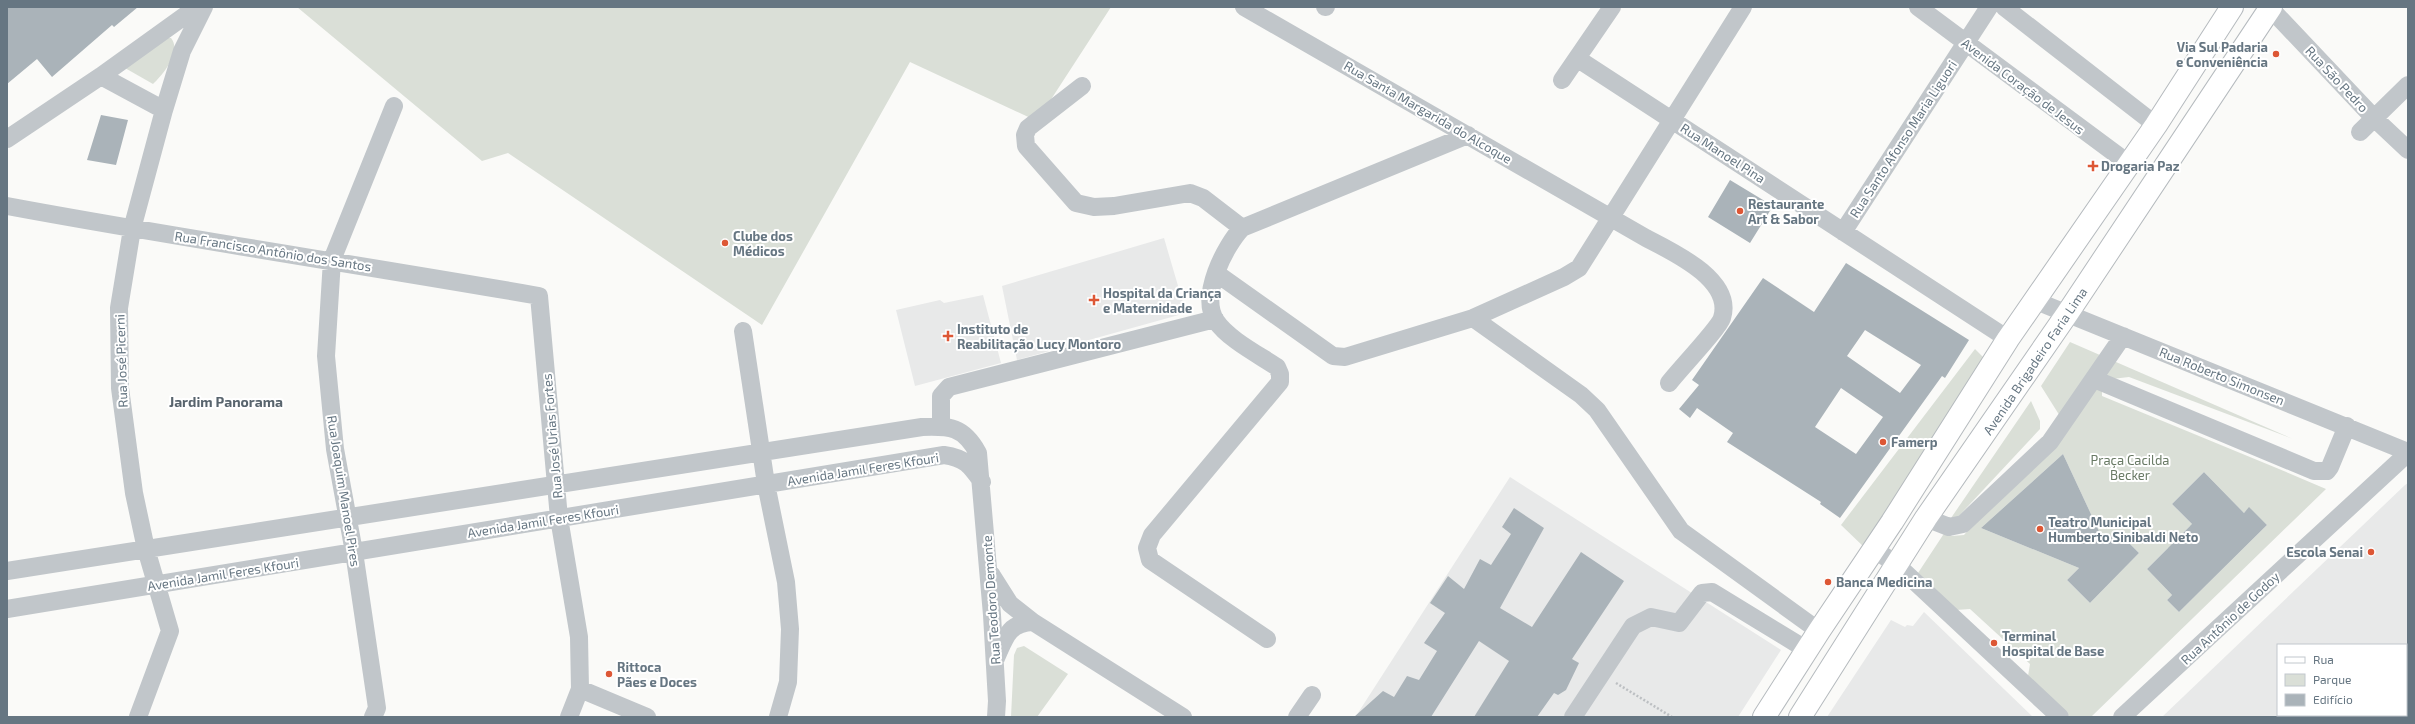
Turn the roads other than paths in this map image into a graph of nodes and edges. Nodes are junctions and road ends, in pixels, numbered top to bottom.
1 (197, 7) edge
2 (204, 7) edge
3 (1244, 7) edge
4 (1612, 7) edge
5 (1743, 7) edge
6 (1918, 7) edge
7 (1989, 7) edge
8 (2004, 7) edge
9 (2232, 7) edge
10 (2270, 8) edge
11 (1965, 43) junction
12 (1578, 59) junction
13 (101, 76) junction
14 (1562, 80) dead end
15 (2408, 85) edge
16 (1082, 86) dead end
17 (394, 106) dead end
18 (164, 110) junction
19 (2374, 118) junction
20 (1672, 120) junction
21 (2156, 125) junction
22 (2360, 132) dead end
23 (1468, 135) junction
24 (7, 139) edge
25 (2408, 150) edge
26 (2128, 164) junction
27 (7, 206) edge
28 (1612, 218) junction
29 (1242, 228) junction
30 (132, 229) junction
31 (1843, 232) junction
32 (332, 260) junction
33 (1216, 273) junction
34 (539, 296) joint
35 (2036, 300) junction
36 (2067, 314) junction
37 (1473, 318) junction
38 (1215, 319) junction
39 (744, 331) dead end
40 (2123, 336) junction
41 (2008, 339) junction
42 (2094, 379) junction
43 (1669, 382) dead end
44 (2347, 426) junction
45 (942, 427) junction
46 (2408, 452) edge
47 (761, 453) junction
48 (982, 482) junction
49 (766, 484) junction
50 (556, 485) junction
51 (348, 517) junction
52 (559, 518) junction
53 (1926, 518) junction
54 (146, 549) junction
55 (1874, 549) junction
56 (354, 552) junction
57 (1897, 565) junction
58 (7, 571) edge
59 (989, 572) junction
60 (157, 584) junction
61 (7, 609) edge
62 (1033, 622) junction
63 (1819, 631) junction
64 (1267, 639) dead end
65 (1807, 650) junction
66 (995, 661) junction
67 (580, 689) junction
68 (1312, 695) dead end
69 (138, 717) edge
70 (373, 717) edge
71 (569, 717) edge
72 (647, 717) edge
73 (778, 717) edge
74 (996, 717) edge
75 (1183, 717) edge
76 (1297, 717) edge
77 (1573, 717) edge
78 (1764, 717) edge
79 (1800, 717) edge
80 (2060, 717) edge
81 (2122, 717) edge

1 - 13 street
2 - 18 street, Rua José Picerni
3 - 23 street, Rua Santa Margarida do Alcoque
4 - 12 street
5 - 20 street
6 - 11 street, Avenida Coração de Jesus
7 - 11 street, Rua Santo Afonso Maria Liguori
8 - 21 street
9 - 21 main road
10 - 19 street, Rua São Pedro
10 - 36 main road, Avenida Brigadeiro Faria Lima
11 - 26 street, Avenida Coração de Jesus
11 - 31 street, Rua Santo Afonso Maria Liguori
12 - 14 street
12 - 20 street, Rua Manoel Pina
13 - 18 street
13 - 24 street
15 - 19 street
16 - 29 street
17 - 32 street, Rua Joaquim Manoel Pires
18 - 30 street, Rua José Picerni
19 - 22 street
19 - 25 street, Rua São Pedro
20 - 28 street
20 - 31 street, Rua Manoel Pina
21 - 26 main road
23 - 28 street, Rua Santa Margarida do Alcoque
23 - 29 street
26 - 35 main road
27 - 30 street, Rua Francisco Antônio dos Santos
28 - 37 street
28 - 43 street, Rua Santa Margarida do Alcoque
29 - 33 street
30 - 32 street, Rua Francisco Antônio dos Santos
30 - 54 street, Rua José Picerni
31 - 41 street, Rua Manoel Pina
32 - 34 street, Rua Francisco Antônio dos Santos
32 - 51 street, Rua Joaquim Manoel Pires
33 - 37 street
33 - 38 street
34 - 50 street, Rua José Urias Fortes
35 - 36 street, Rua Roberto Simonsen
35 - 41 main road
36 - 40 street, Rua Roberto Simonsen
36 - 53 main road, Avenida Brigadeiro Faria Lima
37 - 63 street
38 - 45 street
38 - 64 street
39 - 47 street
40 - 42 street
40 - 44 street, Rua Roberto Simonsen
41 - 55 main road
42 - 44 street
42 - 53 street
44 - 46 street, Rua Roberto Simonsen
45 - 47 street
45 - 48 street
46 - 81 street, Rua Antônio de Godoy
47 - 49 street
47 - 50 street
48 - 49 street, Avenida Jamil Feres Kfouri
48 - 59 street, Rua Teodoro Demonte
49 - 52 street, Avenida Jamil Feres Kfouri
49 - 73 street
50 - 51 street
50 - 52 street, Rua José Urias Fortes
51 - 54 street
51 - 56 street, Rua Joaquim Manoel Pires
52 - 56 street, Avenida Jamil Feres Kfouri
52 - 67 street, Rua José Urias Fortes
53 - 57 main road, Avenida Brigadeiro Faria Lima
54 - 58 street
54 - 60 street, Rua José Picerni
55 - 57 street
55 - 63 main road
56 - 60 street, Avenida Jamil Feres Kfouri
56 - 70 street, Rua Joaquim Manoel Pires
57 - 79 main road, Avenida Brigadeiro Faria Lima
57 - 80 street
59 - 62 street
59 - 66 street, Rua Teodoro Demonte
60 - 61 street, Avenida Jamil Feres Kfouri
60 - 69 street, Rua José Picerni
62 - 66 street
62 - 75 street
63 - 65 main road
65 - 77 street
65 - 78 main road
66 - 74 street, Rua Teodoro Demonte
67 - 71 street, Rua José Urias Fortes
67 - 72 street
68 - 76 street

